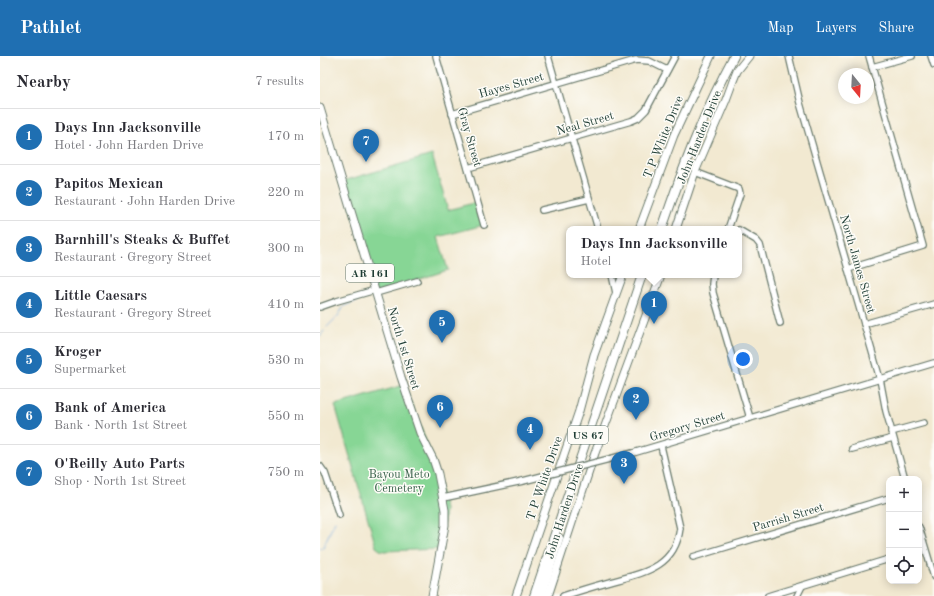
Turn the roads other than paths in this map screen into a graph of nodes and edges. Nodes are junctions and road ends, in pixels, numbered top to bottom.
1 (444, 56) edge
2 (548, 56) edge
3 (675, 56) edge
4 (711, 56) edge
5 (730, 56) edge
6 (734, 56) edge
7 (749, 56) edge
8 (789, 56) edge
9 (868, 56) edge
10 (912, 56) edge
11 (931, 56) edge
12 (436, 57) edge
13 (934, 65) edge
14 (872, 67) junction
15 (667, 70) junction
16 (556, 84) junction
17 (320, 108) edge
18 (452, 114) junction
19 (572, 138) junction
20 (468, 168) junction
21 (695, 172) junction
22 (589, 199) junction
23 (542, 210) dead end
24 (484, 225) dead end
25 (597, 226) edge
26 (640, 226) edge
27 (659, 226) edge
28 (663, 226) edge
29 (677, 226) edge
30 (730, 226) edge
31 (742, 232) edge
32 (848, 269) junction
33 (613, 278) edge
34 (622, 278) edge
35 (641, 278) edge
36 (645, 278) edge
37 (660, 278) edge
38 (713, 278) edge
39 (417, 280) dead end
40 (375, 291) junction
41 (616, 293) junction
42 (934, 304) edge
43 (320, 307) edge
44 (780, 323) dead end
45 (864, 324) junction
46 (934, 363) edge
47 (880, 379) junction
48 (750, 418) junction
49 (924, 423) dead end
50 (892, 435) junction
51 (661, 446) junction
52 (852, 449) dead end
53 (320, 466) edge
54 (904, 476) edge
55 (443, 498) junction
56 (886, 499) edge
57 (339, 515) dead end
58 (922, 549) edge
59 (693, 557) dead end
60 (886, 560) edge
61 (934, 577) edge
62 (802, 586) junction
63 (543, 594) edge
64 (432, 596) edge
65 (516, 596) edge
66 (534, 596) edge
67 (563, 596) edge
68 (768, 596) edge
69 (797, 596) edge

1 - 12 street
2 - 16 street
3 - 15 street, Neal Street
4 - 26 main road, T P White Drive
5 - 27 highway
6 - 28 highway
7 - 21 main road, John Harden Drive
8 - 32 street, North James Street
9 - 14 street
10 - 14 street
11 - 13 street
12 - 18 street, Gray Street
14 - 32 street
15 - 16 street, Hayes Street
15 - 19 street, Neal Street
16 - 18 street, Hayes Street
16 - 19 street
17 - 40 main road, North 1st Street / AR 161
18 - 20 street, Gray Street
19 - 20 street, Neal Street
19 - 22 street
20 - 24 street, Gray Street
21 - 29 main road, John Harden Drive
21 - 30 street
22 - 23 street
22 - 25 street
31 - 44 street
32 - 45 street, North James Street
33 - 41 street
34 - 41 main road, T P White Drive
35 - 66 highway, US 67
36 - 63 highway, US 67
37 - 63 main road, John Harden Drive
38 - 48 street
39 - 40 street
40 - 43 street
40 - 55 main road, North 1st Street / AR 161
41 - 65 main road, T P White Drive
42 - 45 street
45 - 47 street, North James Street
46 - 47 street, Gregory Street
47 - 48 street, Gregory Street
47 - 50 street, North James Street
48 - 51 street, Gregory Street
49 - 50 street
50 - 52 street
50 - 54 street, North James Street
51 - 55 street, Gregory Street, bridge
51 - 67 street
53 - 57 street
55 - 64 main road, North 1st Street / AR 161
56 - 59 street, Parrish Street
58 - 61 street
60 - 62 street
62 - 68 street
62 - 69 street

